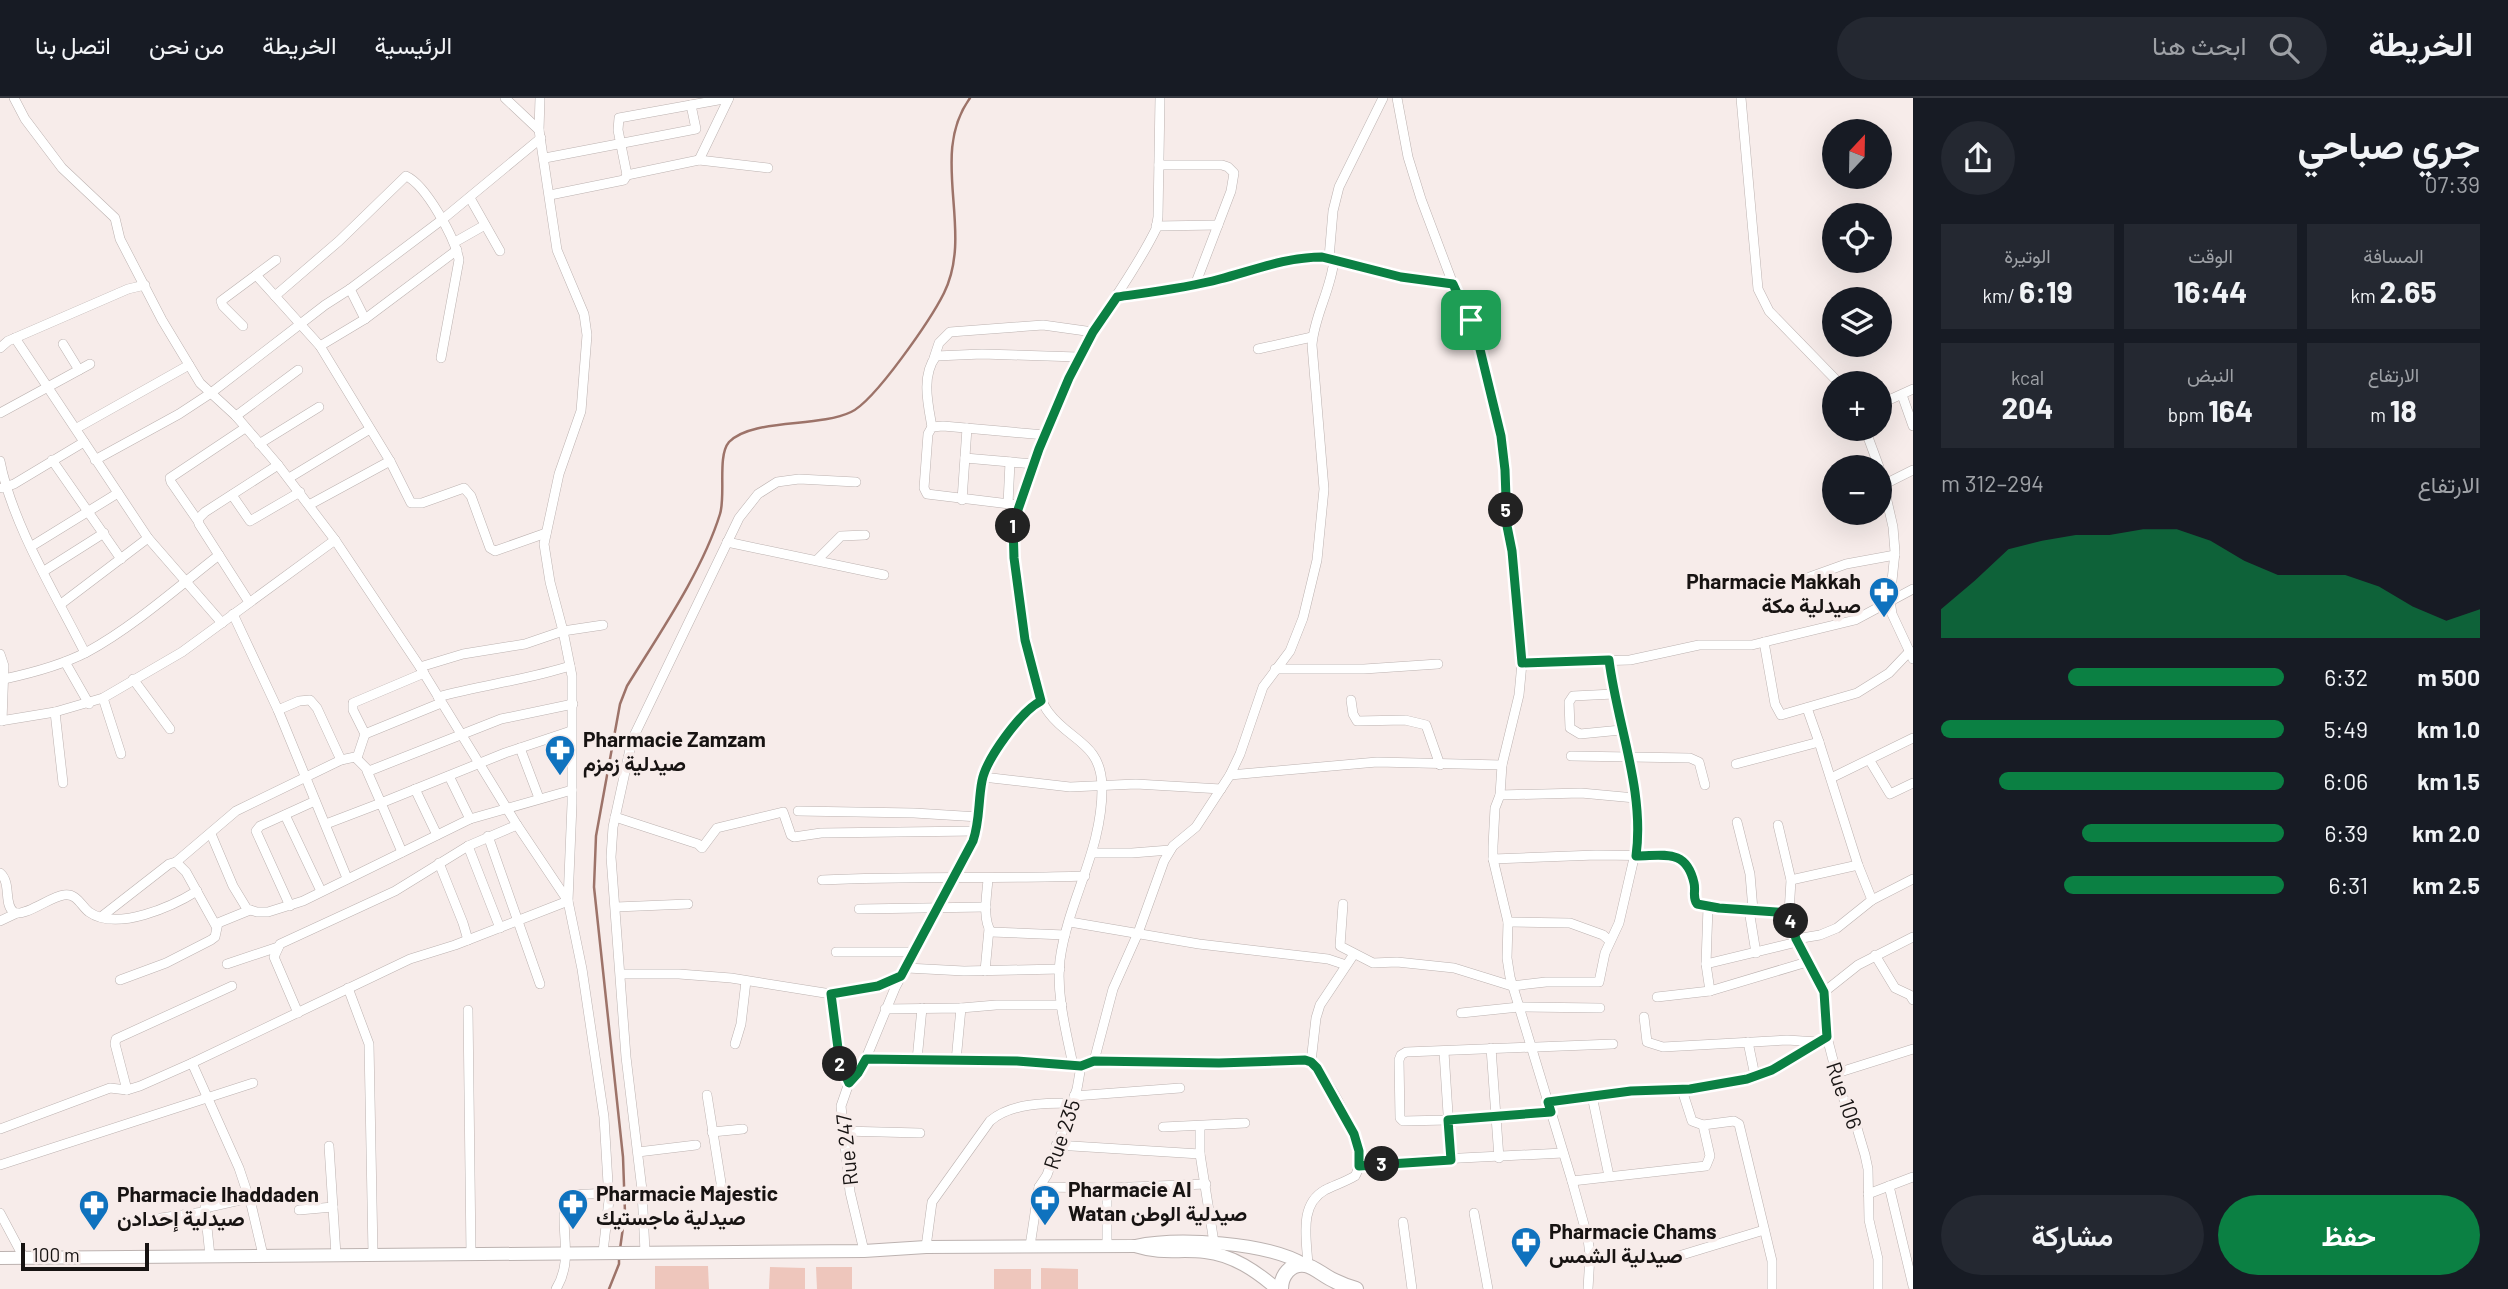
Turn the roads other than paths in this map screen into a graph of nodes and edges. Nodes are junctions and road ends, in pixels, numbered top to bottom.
1 (14, 98) edge
2 (505, 98) edge
3 (540, 98) edge
4 (1160, 98) edge
5 (1383, 98) edge
6 (1397, 98) edge
7 (1741, 98) edge
8 (729, 99) edge
9 (691, 105) junction
10 (696, 129) junction
11 (540, 134) junction
12 (621, 143) junction
13 (706, 143) junction
14 (545, 159) junction
15 (699, 160) junction
16 (1159, 165) junction
17 (768, 168) dead end
18 (627, 175) junction
19 (550, 195) junction
20 (470, 198) junction
21 (443, 219) junction
22 (485, 225) junction
23 (1218, 225) junction
24 (1156, 226) junction
25 (456, 246) junction
26 (500, 251) dead end
27 (1332, 259) junction
28 (276, 260) dead end
29 (256, 275) junction
30 (1453, 284) junction
31 (145, 285) junction
32 (1195, 285) junction
33 (350, 289) junction
34 (275, 296) junction
35 (1117, 297) junction
36 (365, 319) junction
37 (299, 324) junction
38 (243, 327) dead end
39 (1093, 332) junction
40 (1312, 337) junction
41 (15, 338) junction
42 (63, 344) dead end
43 (320, 346) junction
44 (0, 348) edge
45 (1258, 349) dead end
46 (440, 358) dead end
47 (934, 358) junction
48 (1078, 358) junction
49 (90, 364) dead end
50 (189, 365) junction
51 (79, 370) junction
52 (298, 370) dead end
53 (1827, 371) edge
54 (48, 387) junction
55 (1913, 390) edge
56 (211, 393) junction
57 (1902, 395) junction
58 (1892, 399) edge
59 (319, 407) dead end
60 (0, 413) edge
61 (236, 416) junction
62 (1913, 426) edge
63 (932, 427) junction
64 (77, 428) junction
65 (245, 428) junction
66 (967, 428) junction
67 (370, 429) junction
68 (1045, 435) junction
69 (84, 442) junction
70 (259, 444) junction
71 (965, 458) junction
72 (52, 460) junction
73 (95, 460) junction
74 (0, 461) edge
75 (390, 461) junction
76 (1010, 462) junction
77 (1034, 464) junction
78 (278, 465) junction
79 (1913, 470) edge
80 (289, 478) junction
81 (1892, 480) edge
82 (856, 482) dead end
83 (3, 488) edge
84 (118, 492) junction
85 (300, 492) junction
86 (232, 495) junction
87 (962, 500) junction
88 (309, 505) junction
89 (1013, 505) junction
90 (89, 512) junction
91 (198, 521) junction
92 (1892, 523) edge
93 (104, 533) junction
94 (546, 533) junction
95 (865, 535) dead end
96 (148, 538) junction
97 (335, 540) junction
98 (727, 542) junction
99 (32, 546) junction
100 (219, 555) junction
101 (1895, 555) junction
102 (121, 559) junction
103 (817, 560) junction
104 (44, 571) junction
105 (884, 575) dead end
106 (1807, 578) dead end
107 (184, 582) junction
108 (1913, 589) edge
109 (1890, 600) junction
110 (248, 603) junction
111 (61, 604) junction
112 (233, 614) junction
113 (222, 623) junction
114 (603, 625) dead end
115 (563, 631) junction
116 (1764, 642) junction
117 (85, 653) junction
118 (0, 654) edge
119 (1912, 655) edge
120 (1609, 660) junction
121 (65, 662) junction
122 (1522, 663) junction
123 (1438, 664) dead end
124 (570, 666) junction
125 (1275, 669) junction
126 (422, 670) junction
127 (4, 679) junction
128 (133, 679) junction
129 (1614, 694) junction
130 (103, 698) junction
131 (440, 700) junction
132 (1351, 700) dead end
133 (1041, 701) junction
134 (89, 704) junction
135 (573, 704) junction
136 (1807, 708) junction
137 (278, 710) junction
138 (55, 712) junction
139 (1, 721) edge
140 (170, 729) dead end
141 (1621, 730) junction
142 (571, 732) junction
143 (365, 734) junction
144 (460, 734) junction
145 (1913, 738) edge
146 (1818, 742) junction
147 (520, 748) junction
148 (121, 754) dead end
149 (1571, 756) dead end
150 (1628, 756) junction
151 (357, 758) junction
152 (341, 760) junction
153 (1870, 761) junction
154 (478, 763) junction
155 (1736, 764) dead end
156 (1440, 765) junction
157 (1502, 765) junction
158 (367, 771) junction
159 (449, 775) junction
160 (1230, 775) junction
161 (307, 776) junction
162 (983, 776) junction
163 (1831, 778) junction
164 (63, 783) dead end
165 (1913, 783) edge
166 (1705, 785) dead end
167 (1102, 787) junction
168 (415, 789) junction
169 (1221, 789) junction
170 (572, 790) junction
171 (1500, 795) junction
172 (539, 798) junction
173 (1635, 798) junction
174 (315, 801) junction
175 (381, 803) junction
176 (506, 807) junction
177 (798, 811) dead end
178 (285, 815) junction
179 (615, 817) junction
180 (979, 817) junction
181 (470, 819) junction
182 (1737, 822) dead end
183 (326, 824) junction
184 (517, 825) junction
185 (1778, 825) dead end
186 (976, 831) junction
187 (211, 834) junction
188 (437, 835) junction
189 (488, 836) junction
190 (468, 846) junction
191 (1170, 850) junction
192 (402, 852) junction
193 (1093, 853) junction
194 (1636, 856) junction
195 (1493, 859) junction
196 (176, 862) junction
197 (439, 863) junction
198 (1858, 865) junction
199 (0, 873) edge
200 (1085, 876) junction
201 (347, 878) junction
202 (954, 879) junction
203 (988, 879) junction
204 (1913, 879) edge
205 (822, 880) dead end
206 (1791, 880) junction
207 (197, 891) junction
208 (321, 891) junction
209 (1872, 900) junction
210 (568, 901) junction
211 (688, 904) dead end
212 (1343, 904) dead end
213 (290, 906) junction
214 (938, 906) junction
215 (986, 906) junction
216 (615, 907) junction
217 (1708, 907) junction
218 (859, 909) dead end
219 (250, 910) junction
220 (1751, 910) junction
221 (17, 913) junction
222 (1789, 913) junction
223 (101, 917) junction
224 (0, 921) edge
225 (517, 921) junction
226 (1070, 922) junction
227 (1508, 922) junction
228 (216, 926) junction
229 (500, 928) junction
230 (989, 929) junction
231 (1138, 933) junction
232 (1065, 935) junction
233 (1913, 937) edge
234 (468, 940) junction
235 (1797, 940) junction
236 (1610, 941) junction
237 (278, 947) junction
238 (836, 951) dead end
239 (915, 952) junction
240 (1756, 953) junction
241 (1354, 954) junction
242 (1875, 955) junction
243 (1807, 962) junction
244 (227, 964) dead end
245 (1706, 964) junction
246 (1346, 965) junction
247 (1059, 969) junction
248 (985, 971) junction
249 (904, 972) junction
250 (621, 974) junction
251 (120, 980) dead end
252 (746, 981) junction
253 (540, 985) dead end
254 (232, 986) dead end
255 (1513, 986) junction
256 (348, 988) junction
257 (1710, 991) junction
258 (1824, 992) junction
259 (831, 994) junction
260 (1657, 997) dead end
261 (1913, 1000) edge
262 (1062, 1004) junction
263 (1519, 1007) junction
264 (922, 1008) junction
265 (961, 1008) junction
266 (885, 1009) junction
267 (1600, 1009) dead end
268 (468, 1010) dead end
269 (298, 1013) junction
270 (1461, 1013) dead end
271 (1644, 1017) dead end
272 (1822, 1040) junction
273 (1748, 1042) junction
274 (735, 1044) dead end
275 (1613, 1044) dead end
276 (1531, 1046) junction
277 (1491, 1048) junction
278 (1913, 1049) edge
279 (1444, 1052) junction
280 (866, 1059) junction
281 (917, 1060) junction
282 (956, 1060) junction
283 (1094, 1061) junction
284 (1311, 1062) junction
285 (192, 1063) junction
286 (1077, 1065) junction
287 (1837, 1073) junction
288 (1755, 1076) junction
289 (253, 1083) dead end
290 (849, 1083) junction
291 (1180, 1088) dead end
292 (127, 1090) junction
293 (1682, 1090) junction
294 (707, 1095) dead end
295 (1592, 1096) junction
296 (209, 1099) junction
297 (1073, 1100) junction
298 (1549, 1107) junction
299 (1494, 1117) junction
300 (1448, 1120) junction
301 (1245, 1124) dead end
302 (1703, 1125) junction
303 (1200, 1126) junction
304 (1163, 1127) dead end
305 (0, 1129) edge
306 (743, 1129) dead end
307 (843, 1131) junction
308 (712, 1132) junction
309 (920, 1133) dead end
310 (696, 1145) dead end
311 (1056, 1145) junction
312 (330, 1146) dead end
313 (638, 1152) junction
314 (1563, 1153) junction
315 (1200, 1154) junction
316 (1499, 1158) junction
317 (1451, 1160) junction
318 (0, 1165) edge
319 (1359, 1166) junction
320 (1609, 1176) junction
321 (1913, 1177) edge
322 (1573, 1181) junction
323 (1206, 1184) junction
324 (1889, 1186) junction
325 (1039, 1187) junction
326 (1107, 1188) junction
327 (722, 1189) dead end
328 (609, 1193) junction
329 (1868, 1194) junction
330 (249, 1198) junction
331 (333, 1207) junction
332 (299, 1210) dead end
333 (203, 1212) junction
334 (0, 1213) edge
335 (1474, 1213) dead end
336 (161, 1217) dead end
337 (1403, 1223) dead end
338 (1764, 1230) junction
339 (1030, 1246) junction
340 (926, 1247) junction
341 (1107, 1247) junction
342 (1215, 1248) junction
343 (645, 1251) junction
344 (864, 1251) junction
345 (566, 1252) junction
346 (607, 1252) junction
347 (373, 1254) junction
348 (471, 1254) junction
349 (263, 1255) junction
350 (336, 1255) junction
351 (210, 1256) junction
352 (0, 1258) edge
353 (24, 1258) junction
354 (1672, 1258) dead end
355 (1310, 1267) junction
356 (1913, 1286) edge
357 (556, 1289) edge
358 (1279, 1289) edge
359 (1322, 1289) edge
360 (1356, 1289) edge
361 (1412, 1289) edge
362 (1488, 1289) edge
363 (1588, 1289) edge
364 (1772, 1289) edge
365 (1878, 1289) edge

1 - 31 street
2 - 11 street
3 - 11 street
4 - 16 street
5 - 27 street
6 - 30 street
7 - 53 street
8 - 9 street
8 - 13 street
9 - 10 street
9 - 12 street
10 - 12 street
10 - 13 street
11 - 14 street
11 - 20 street
12 - 14 street
12 - 18 street
13 - 15 street
14 - 19 street
15 - 17 street
15 - 18 street
16 - 23 street
16 - 24 street
18 - 19 street
19 - 94 street
20 - 21 street
20 - 22 street
21 - 25 street
21 - 33 street
21 - 34 street
22 - 25 street
22 - 26 street
23 - 24 street
23 - 32 street
24 - 35 street
25 - 36 street
25 - 46 street
27 - 30 street
27 - 32 street
27 - 40 street
28 - 29 street
29 - 34 street
29 - 38 street
30 - 122 street
31 - 41 street
31 - 50 street
32 - 35 street
33 - 36 street
33 - 37 street
34 - 37 street
35 - 39 street
36 - 43 street
37 - 43 street
37 - 56 street
39 - 47 street
39 - 48 street
40 - 45 street
40 - 125 street
41 - 44 street
41 - 54 street
42 - 51 street
43 - 67 street
47 - 48 street
47 - 63 street
48 - 68 street
49 - 51 street
50 - 56 street
50 - 64 street
51 - 54 street
52 - 61 street
54 - 60 street
54 - 64 street
55 - 57 street
56 - 61 street
56 - 73 street
57 - 58 street
57 - 62 street
59 - 70 street
61 - 65 street
63 - 66 street
63 - 87 street
64 - 69 street
65 - 70 street
65 - 91 street
66 - 68 street
66 - 71 street
67 - 75 street
67 - 80 street
68 - 77 street
69 - 72 street
69 - 73 street
70 - 78 street
71 - 76 street
71 - 87 street
72 - 83 street
72 - 90 street
73 - 84 street
74 - 83 street
75 - 88 street
75 - 94 street
76 - 77 street
76 - 89 street
77 - 89 street
78 - 80 street
78 - 86 street
79 - 81 street
80 - 85 street
82 - 98 street
83 - 99 street
84 - 90 street
84 - 96 street
85 - 86 street
85 - 88 street
86 - 91 street
87 - 89 street
88 - 97 street
89 - 133 street
90 - 93 street
90 - 99 street
91 - 100 street
92 - 101 street
93 - 102 street
93 - 104 street
94 - 115 street
95 - 103 street
96 - 102 street
96 - 107 street
97 - 110 street
97 - 126 street
98 - 103 street
98 - 179 street
99 - 104 street
100 - 107 street
100 - 110 street
101 - 106 street
101 - 109 street
102 - 111 street
103 - 105 street
104 - 111 street
107 - 113 street
107 - 117 street
108 - 109 street
109 - 116 street
109 - 119 street
110 - 112 street
111 - 117 street
112 - 113 street
112 - 137 street
113 - 128 street
114 - 115 street
115 - 124 street
115 - 126 street
116 - 120 street
116 - 136 street
117 - 121 street
118 - 127 street
119 - 136 street
120 - 122 street
120 - 129 street
121 - 127 street
121 - 134 street
122 - 157 street
123 - 125 street
124 - 131 street
124 - 135 street
125 - 160 street
126 - 131 street
126 - 143 street
127 - 139 street
128 - 130 street
128 - 140 street
129 - 141 street
129 - 141 street
130 - 134 street
130 - 148 street
131 - 143 street
131 - 144 street
132 - 156 street
133 - 162 street
133 - 167 street
134 - 138 street
135 - 142 street
135 - 144 street
136 - 146 street
137 - 152 street
137 - 161 street
138 - 139 street
138 - 164 street
141 - 150 street
142 - 147 street
142 - 170 street
143 - 151 street
144 - 154 street
144 - 158 street
145 - 153 street
146 - 155 street
146 - 163 street
147 - 154 street
147 - 172 street
149 - 150 street
150 - 166 street
150 - 173 street
151 - 152 street
151 - 158 street
152 - 161 street
153 - 163 street
153 - 165 street
154 - 159 street
154 - 176 street
156 - 157 street
156 - 160 street
157 - 171 street
158 - 175 street
159 - 168 street
159 - 181 street
160 - 169 street
161 - 174 street
161 - 187 street
162 - 167 street
162 - 180 street, Rue 247
163 - 198 street
167 - 169 street
167 - 193 street
168 - 175 street
168 - 188 street
169 - 191 street
170 - 172 street
170 - 210 street
171 - 173 street
171 - 195 street
172 - 176 street
173 - 194 street
174 - 178 street
174 - 183 street
175 - 183 street
175 - 192 street
176 - 181 street
176 - 184 street
177 - 180 street
178 - 208 street
178 - 213 street
179 - 186 street
179 - 216 street
180 - 186 street, Rue 247
181 - 188 street
182 - 220 street
183 - 201 street
184 - 189 street
184 - 210 street
185 - 206 street, Rue 106
186 - 202 street, Rue 247
187 - 196 street
187 - 219 street
188 - 192 street
189 - 190 street
189 - 225 street
190 - 197 street
190 - 229 street
191 - 193 street
191 - 231 street
192 - 201 street
193 - 200 street
194 - 195 street
194 - 217 street
194 - 236 street
195 - 227 street
196 - 207 street
196 - 223 street
197 - 234 street
197 - 237 street
198 - 206 street
198 - 209 street
199 - 221 street
200 - 203 street
200 - 226 street
201 - 208 street
202 - 203 street
202 - 205 street
202 - 214 street, Rue 247
203 - 215 street
204 - 209 street
206 - 222 street, Rue 106
207 - 223 street
207 - 228 street
208 - 213 street
209 - 235 street
210 - 225 street
210 - 328 street
211 - 216 street
212 - 241 street
213 - 219 street
214 - 215 street
214 - 218 street
214 - 239 street, Rue 247
215 - 230 street
216 - 250 street
217 - 220 street
217 - 245 street
219 - 228 street
220 - 222 street
220 - 240 street
221 - 223 street
221 - 224 street
222 - 235 street, Rue 106
225 - 229 street
225 - 253 street
226 - 231 street
226 - 232 street
227 - 236 street
227 - 255 street
228 - 251 street
229 - 234 street
230 - 232 street
230 - 248 street
231 - 246 street
231 - 283 street
232 - 247 street
233 - 242 street
234 - 256 street
235 - 240 street
235 - 243 street, Rue 106
236 - 255 street
237 - 244 street
237 - 269 street
238 - 239 street
239 - 249 street, Rue 247
240 - 245 street
241 - 246 street
241 - 255 street
242 - 258 street
242 - 261 street
243 - 257 street
243 - 258 street, Rue 106
245 - 257 street
246 - 284 street
247 - 248 street
247 - 262 street
248 - 249 street
249 - 259 street
249 - 266 street, Rue 247
250 - 252 street
250 - 313 street
252 - 259 street
252 - 274 street
254 - 292 street
255 - 263 street
256 - 269 street
256 - 347 street
257 - 260 street
258 - 272 street, Rue 106
259 - 290 street
262 - 265 street
262 - 286 street
263 - 267 street
263 - 270 street
263 - 276 street
264 - 265 street
264 - 266 street
264 - 281 street
265 - 282 street
266 - 280 street, Rue 247
268 - 348 street
269 - 285 street
271 - 273 street
272 - 273 street
272 - 287 street, Rue 106
272 - 288 street
273 - 288 street
275 - 276 street
276 - 277 street
276 - 298 street
277 - 279 street
277 - 299 street
278 - 287 street
279 - 300 street
279 - 300 street
280 - 281 street
280 - 290 street, Rue 247
281 - 282 street
282 - 286 street
283 - 284 street
283 - 286 street
284 - 319 street
285 - 292 street
285 - 296 street
286 - 297 street, Rue 235
287 - 329 street, Rue 106
288 - 293 street
289 - 296 street
290 - 307 street, Rue 247
291 - 297 street
292 - 305 street
293 - 295 street
293 - 302 street
294 - 308 street
295 - 298 street
295 - 320 street
296 - 318 street
296 - 330 street
297 - 311 street, Rue 235
297 - 340 street
298 - 299 street
298 - 314 street
299 - 300 street
299 - 316 street
300 - 317 street
301 - 303 street
302 - 320 street
302 - 338 street
303 - 304 street
303 - 315 street
306 - 308 street
307 - 309 street
307 - 344 street, Rue 247
308 - 327 street
310 - 313 street
311 - 315 street
311 - 325 street, Rue 235
312 - 331 street
313 - 343 street
314 - 316 street
314 - 322 street
315 - 323 street
316 - 317 street
317 - 319 street
319 - 355 street
320 - 322 street
321 - 324 street
322 - 363 street
323 - 326 street
323 - 342 street
324 - 329 street
324 - 356 street
325 - 326 street
325 - 339 street, Rue 235
326 - 341 street
328 - 345 street
328 - 346 street
329 - 365 street, Rue 106
330 - 333 street
330 - 349 street
331 - 332 street
331 - 350 street
333 - 336 street
333 - 351 street
334 - 353 street
335 - 362 street
337 - 361 street
338 - 354 street
338 - 364 street
339 - 340 main road
339 - 341 main road
340 - 344 main road
341 - 342 main road
342 - 355 main road
342 - 358 main road
343 - 344 main road
343 - 346 main road
345 - 346 main road
345 - 348 main road
345 - 357 street
347 - 348 main road
347 - 350 main road
349 - 350 main road
349 - 351 main road
351 - 353 main road
352 - 353 main road
355 - 358 main road
355 - 359 main road
355 - 360 main road

